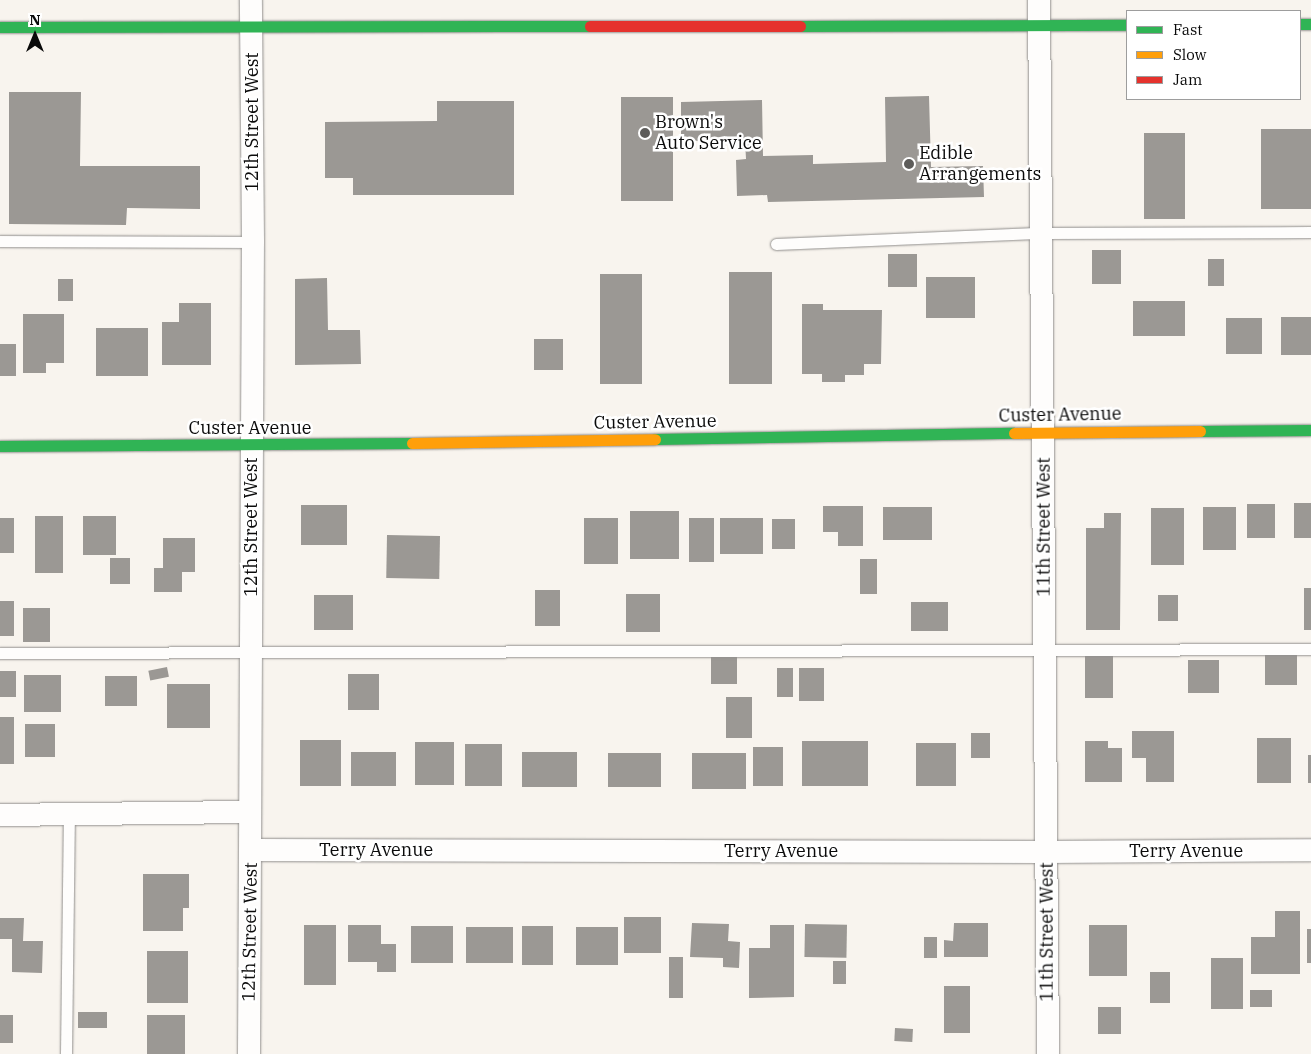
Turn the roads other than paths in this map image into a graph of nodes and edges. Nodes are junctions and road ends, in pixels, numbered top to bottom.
1 (251, 0) edge
2 (1039, 0) edge
3 (1039, 25) junction
4 (1126, 25) edge
5 (0, 27) edge
6 (251, 27) junction
7 (1311, 232) edge
8 (1042, 233) junction
9 (0, 241) edge
10 (253, 242) junction
11 (776, 244) dead end
12 (1311, 430) edge
13 (1044, 432) junction
14 (0, 446) edge
15 (251, 446) junction
16 (1311, 649) edge
17 (251, 651) junction
18 (1045, 651) junction
19 (0, 653) edge
20 (250, 812) junction
21 (0, 814) edge
22 (69, 814) junction
23 (251, 850) junction
24 (1311, 850) edge
25 (1046, 852) junction
26 (66, 1054) edge
27 (249, 1054) edge
28 (1048, 1054) edge

1 - 6 street, 12th Street West
2 - 3 street, 11th Street West
3 - 4 street
3 - 6 street
3 - 8 street, 11th Street West
5 - 6 street
6 - 10 street, 12th Street West
7 - 8 lane
8 - 11 lane
8 - 13 street, 11th Street West
9 - 10 lane
10 - 15 street, 12th Street West
12 - 13 street, Custer Avenue
13 - 15 street, Custer Avenue
13 - 18 street, 11th Street West
14 - 15 street, Custer Avenue
15 - 17 street, 12th Street West
16 - 18 lane
17 - 18 lane
17 - 19 lane
17 - 20 street, 12th Street West
18 - 25 street, 11th Street West
20 - 22 street
20 - 23 street, 12th Street West
21 - 22 street
22 - 26 lane
23 - 25 street, Terry Avenue
23 - 27 street, 12th Street West
24 - 25 street, Terry Avenue
25 - 28 street, 11th Street West

